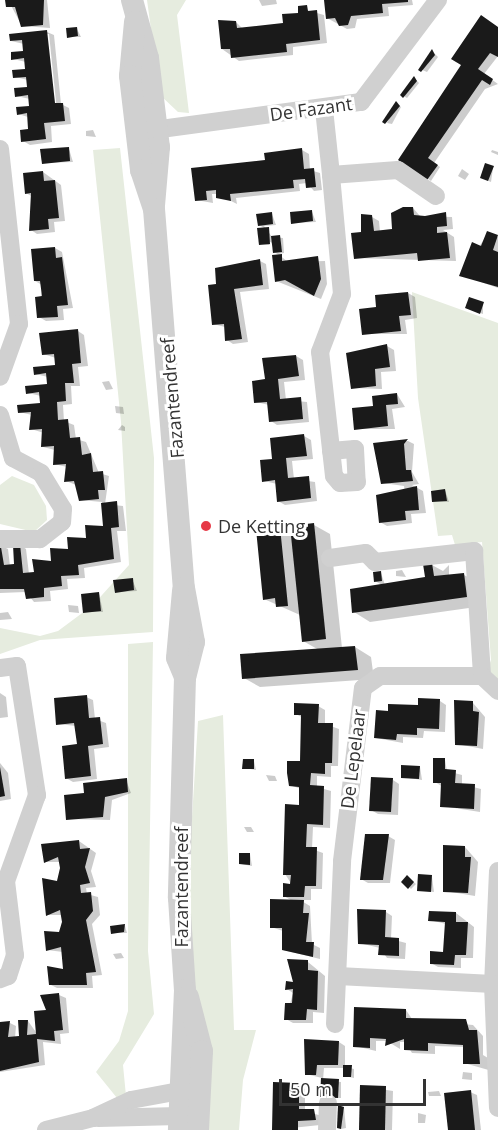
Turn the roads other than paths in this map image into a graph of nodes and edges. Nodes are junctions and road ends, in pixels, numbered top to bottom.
1 (132, 0) edge
2 (438, 0) edge
3 (324, 109) junction
4 (146, 131) junction
5 (0, 149) edge
6 (332, 175) junction
7 (436, 196) dead end
8 (0, 377) edge
9 (0, 415) edge
10 (331, 451) dead end
11 (6, 463) edge
12 (0, 539) edge
13 (330, 558) dead end
14 (0, 668) edge
15 (482, 676) junction
16 (498, 691) edge
17 (498, 871) edge
18 (338, 976) junction
19 (0, 979) edge
20 (493, 984) junction
21 (335, 1024) dead end
22 (190, 1096) junction
23 (328, 1103) dead end
24 (498, 1108) edge
25 (93, 1118) junction
26 (178, 1123) edge
27 (46, 1130) edge
28 (198, 1130) edge
29 (327, 1130) edge

1 - 4 street, Fazantendreef
2 - 3 street, De Fazant
3 - 4 street, De Fazant
3 - 6 street
4 - 22 street, Fazantendreef
5 - 8 street
6 - 7 street
6 - 10 street
9 - 11 street
11 - 12 street
13 - 15 street
14 - 19 street
15 - 16 street
15 - 18 street, De Lepelaar
17 - 20 street
18 - 20 street
18 - 21 street, De Lepelaar
20 - 24 street
22 - 25 street
22 - 26 street, Fazantendreef
22 - 28 street, Fazantendreef
23 - 29 street
25 - 26 street
25 - 27 street

